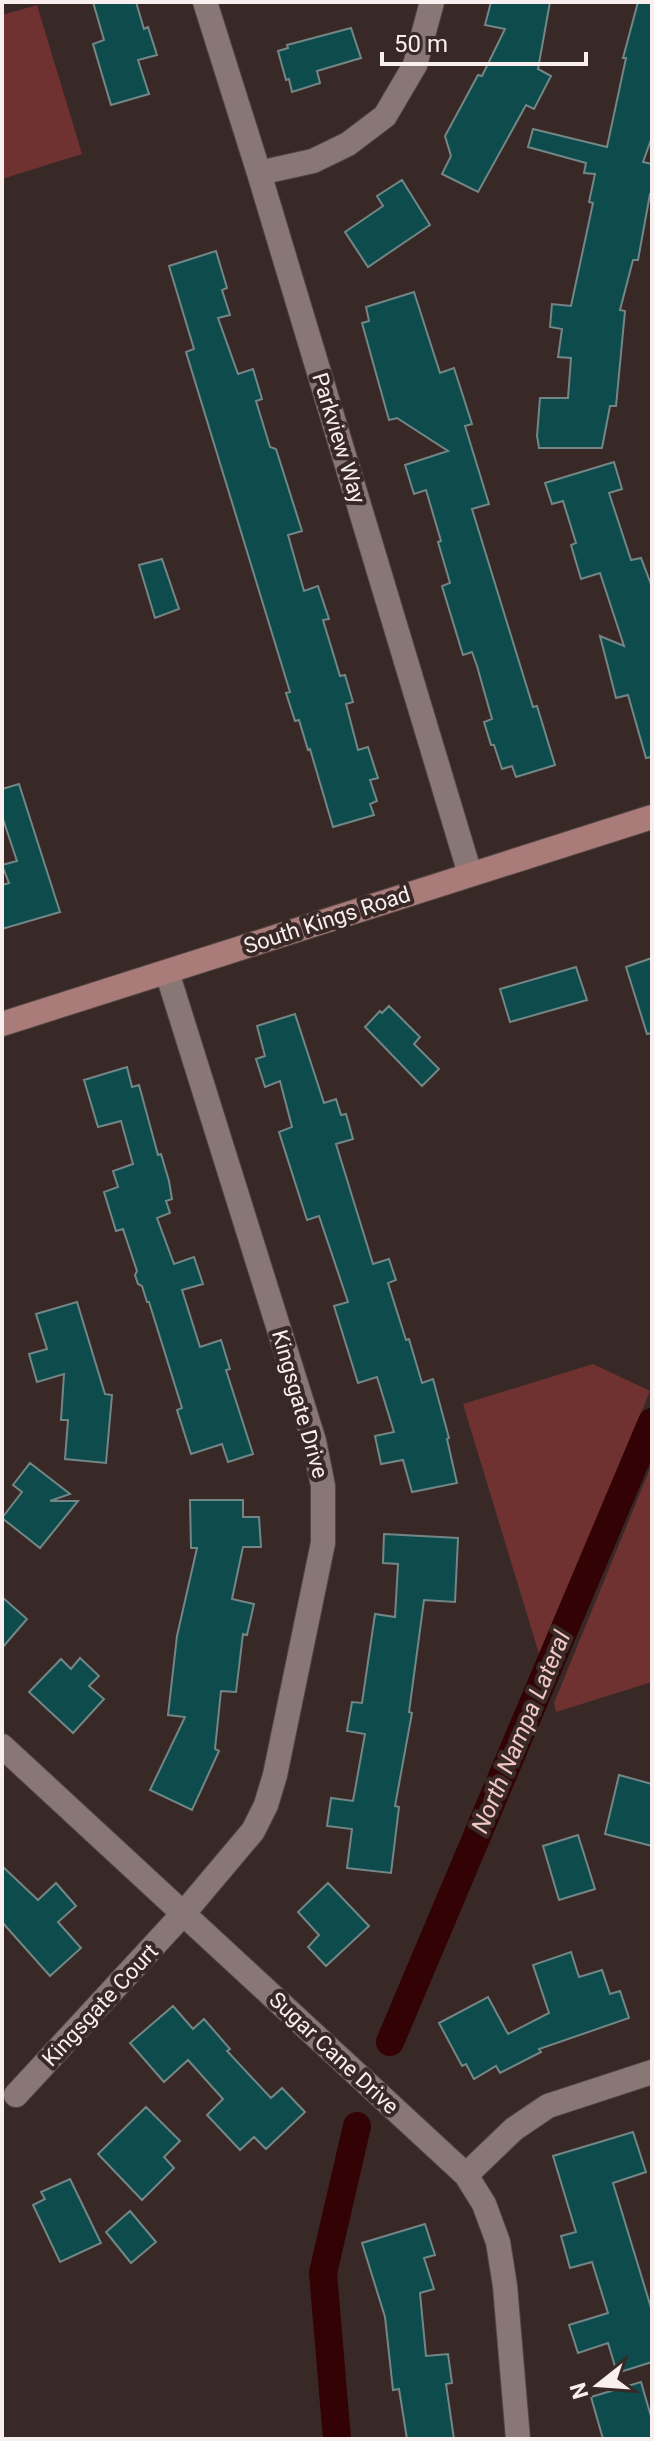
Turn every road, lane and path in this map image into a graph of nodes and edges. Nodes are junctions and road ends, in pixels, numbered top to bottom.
1 (205, 2) edge
2 (432, 2) edge
3 (259, 173) junction
4 (652, 817) edge
5 (470, 874) junction
6 (167, 972) junction
7 (2, 1024) edge
8 (2, 1746) edge
9 (183, 1914) junction
10 (652, 2072) edge
11 (16, 2095) dead end
12 (466, 2175) junction
13 (518, 2439) edge

1 - 3 street, Parkview Way
2 - 3 street
3 - 5 street, Parkview Way
4 - 5 main road, South Kings Road
5 - 6 main road, South Kings Road
6 - 7 main road, South Kings Road
6 - 9 street, Kingsgate Drive
8 - 9 street, Sugar Cane Drive
9 - 11 street, Kingsgate Court
9 - 12 street, Sugar Cane Drive
10 - 12 street
12 - 13 street, Sugar Cane Drive

